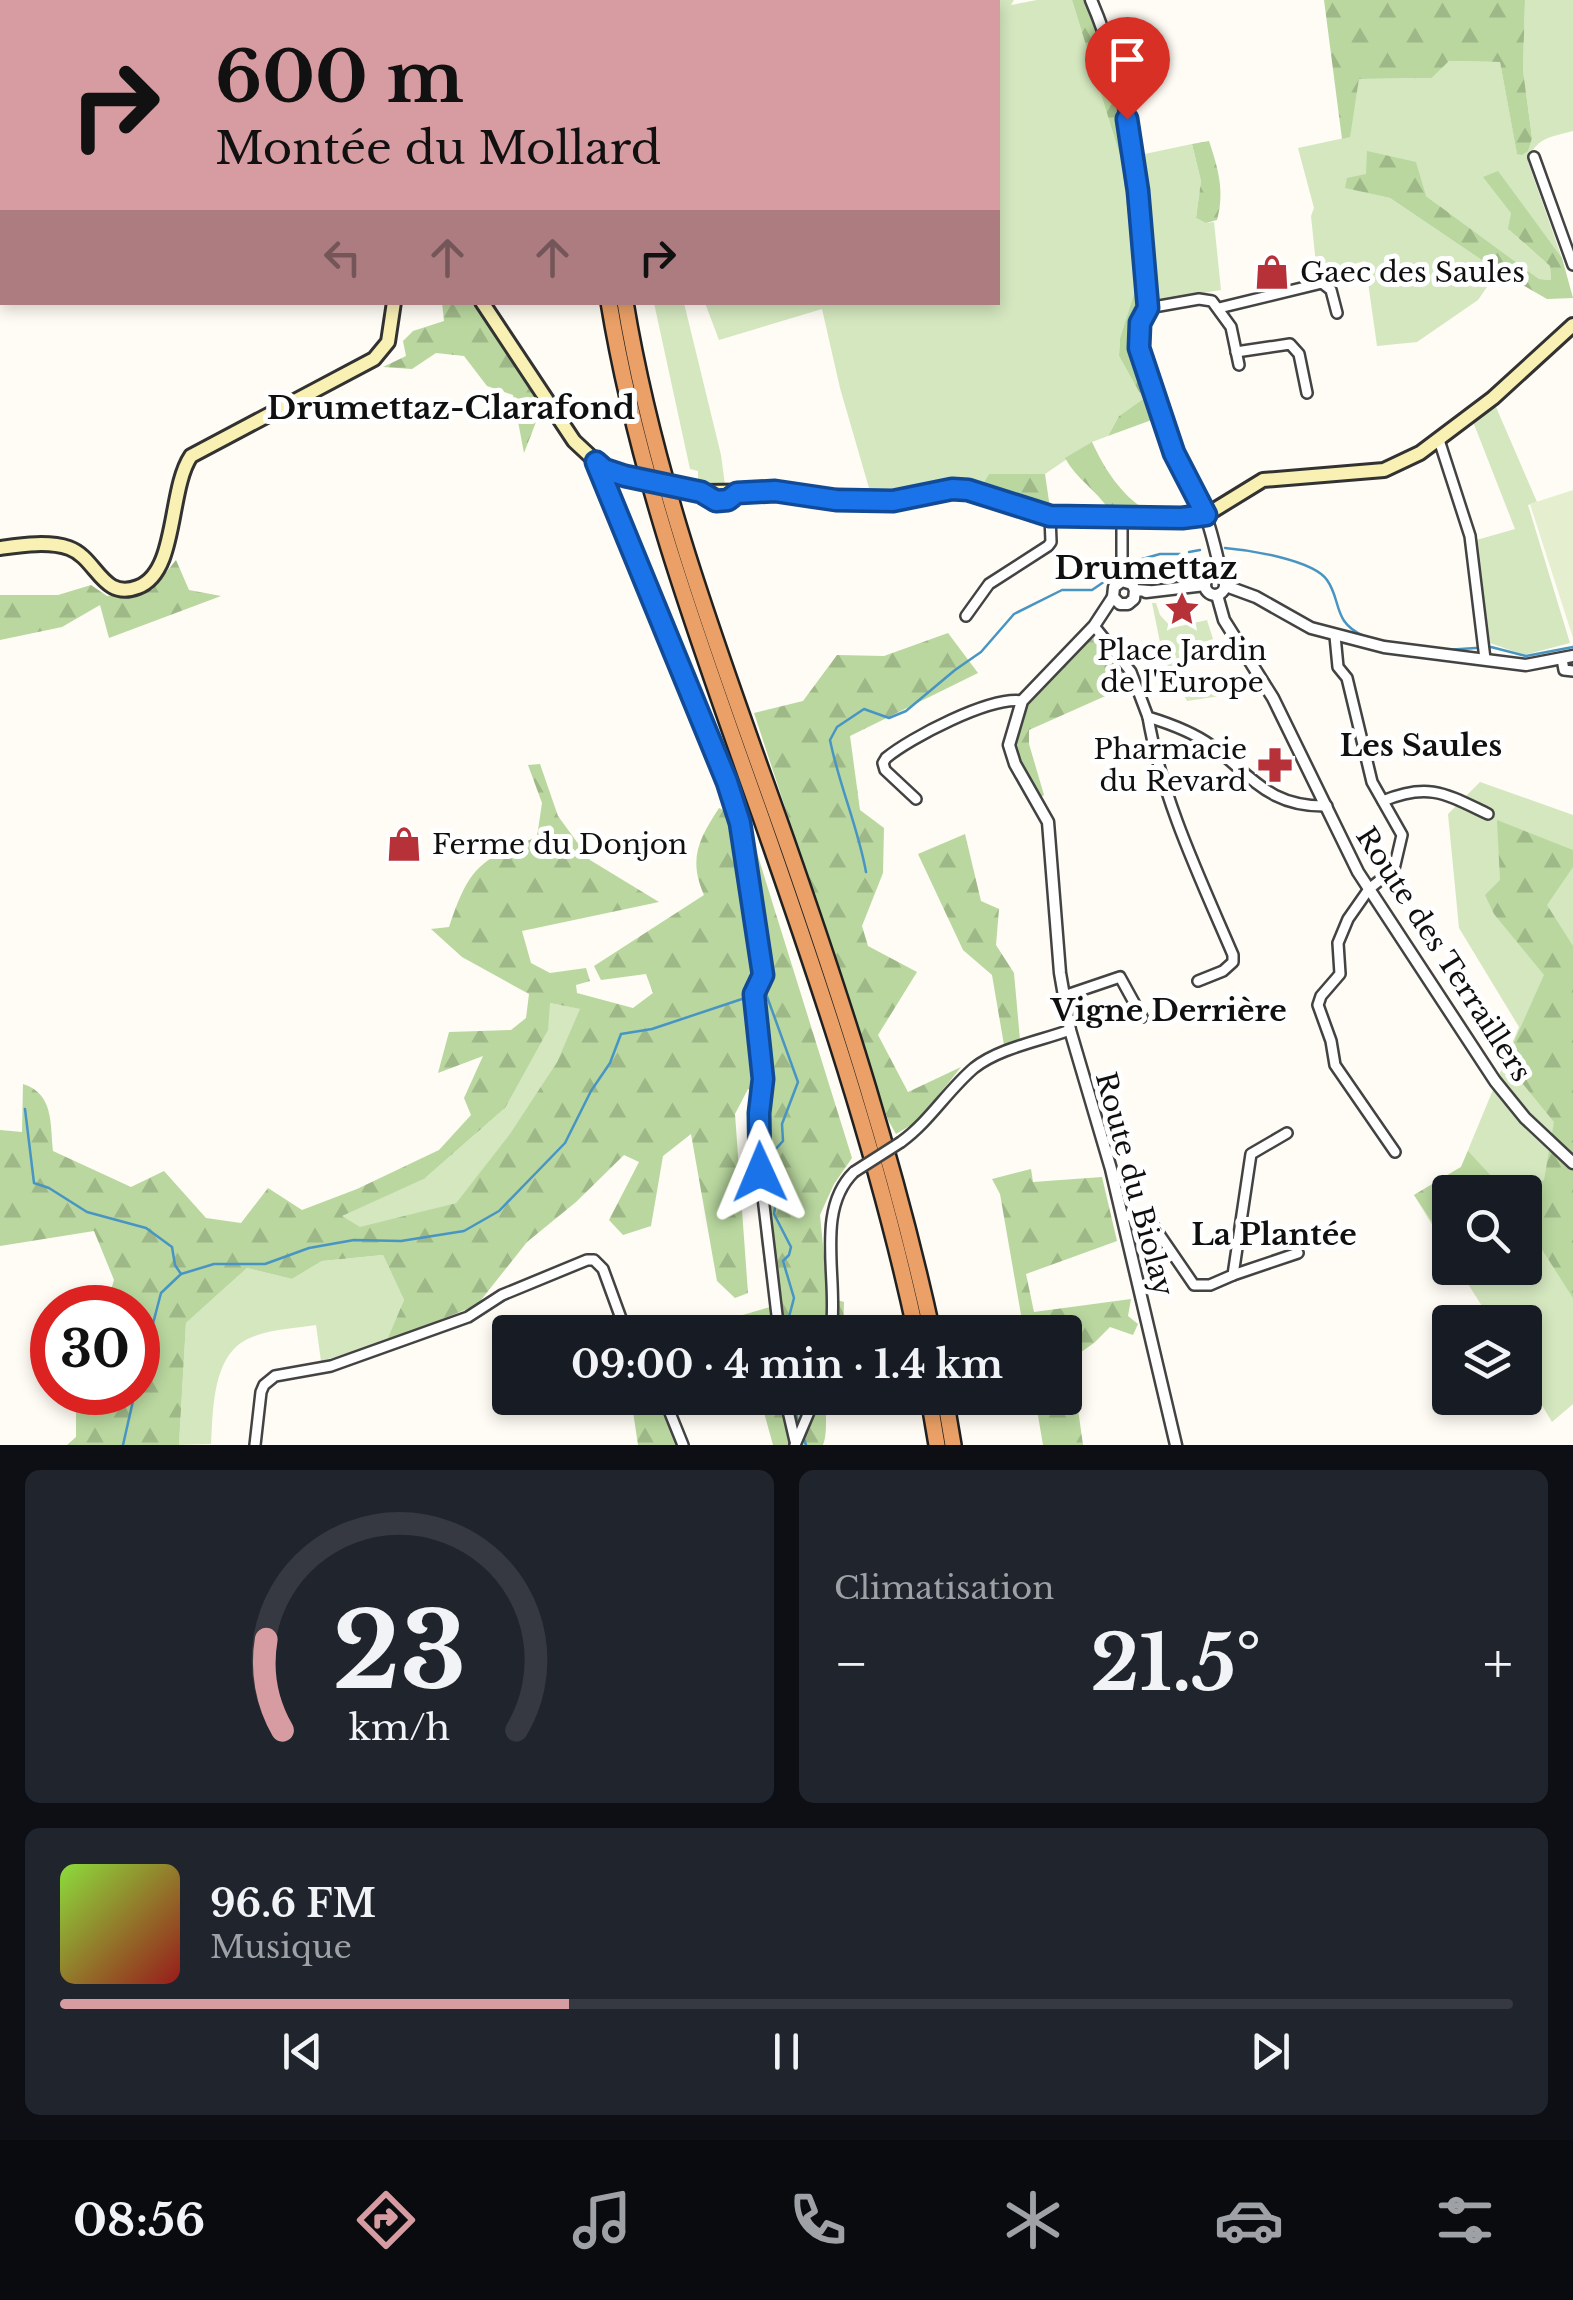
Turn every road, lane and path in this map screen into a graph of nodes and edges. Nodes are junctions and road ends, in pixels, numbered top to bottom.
1 (1091, 0) edge
2 (1534, 157) dead end
3 (1573, 265) edge
4 (394, 305) edge
5 (484, 305) edge
6 (611, 305) edge
7 (627, 305) edge
8 (1148, 308) junction
9 (1220, 308) junction
10 (1337, 313) dead end
11 (1573, 325) edge
12 (1236, 352) junction
13 (1239, 365) dead end
14 (1308, 393) dead end
15 (1438, 440) junction
16 (596, 462) junction
17 (1206, 515) junction
18 (1050, 516) junction
19 (1122, 517) junction
20 (0, 548) edge
21 (1122, 581) junction
22 (1216, 587) junction
23 (1135, 592) junction
24 (1115, 599) junction
25 (966, 616) dead end
26 (1096, 621) junction
27 (1335, 636) junction
28 (1486, 651) junction
29 (1568, 658) edge
30 (1573, 671) edge
31 (1022, 701) junction
32 (1148, 717) junction
33 (916, 799) dead end
34 (1383, 801) junction
35 (1327, 806) junction
36 (1488, 814) dead end
37 (1370, 889) junction
38 (1198, 981) dead end
39 (1064, 996) junction
40 (1142, 1017) dead end
41 (1070, 1030) junction
42 (1287, 1132) dead end
43 (1395, 1152) dead end
44 (1573, 1162) edge
45 (1123, 1216) junction
46 (1298, 1253) dead end
47 (1232, 1276) junction
48 (620, 1315) edge
49 (777, 1315) edge
50 (833, 1315) edge
51 (912, 1315) edge
52 (928, 1315) edge
53 (671, 1415) edge
54 (789, 1415) edge
55 (808, 1415) edge
56 (932, 1415) edge
57 (947, 1415) edge
58 (796, 1444) edge
59 (255, 1445) edge
60 (684, 1445) edge
61 (938, 1445) edge
62 (953, 1445) edge
63 (1176, 1445) edge

1 - 8 street, Route des Terraillers
2 - 3 street
4 - 20 main road
5 - 16 main road
6 - 51 highway
7 - 52 highway
8 - 9 street
8 - 17 street, Route des Terraillers
9 - 10 street
9 - 12 street
11 - 15 main road
12 - 13 street
12 - 14 street
15 - 17 main road
15 - 28 street
16 - 18 main road, bridge
16 - 49 street
17 - 19 main road
17 - 22 street, Route des Terraillers
18 - 19 main road
18 - 25 street
19 - 21 street
21 - 23 street
21 - 24 street
22 - 23 street
22 - 27 street
22 - 35 street, Route des Terraillers
23 - 24 street
24 - 26 street
26 - 31 street
26 - 32 street
27 - 28 street
27 - 34 street
28 - 29 street
29 - 30 street
31 - 33 street
31 - 39 street, Route du Biolay
32 - 35 street
32 - 38 street
34 - 36 street
34 - 37 street
35 - 37 street, Route des Terraillers
37 - 43 street
37 - 44 street, Route des Terraillers
39 - 40 street
39 - 41 street, Route du Biolay
41 - 45 street, Route du Biolay
41 - 50 street, bridge
42 - 47 street
45 - 47 street
45 - 63 street, Route du Biolay
46 - 47 street
48 - 59 street
53 - 60 street
54 - 58 street
55 - 58 street
56 - 61 highway
57 - 62 highway

